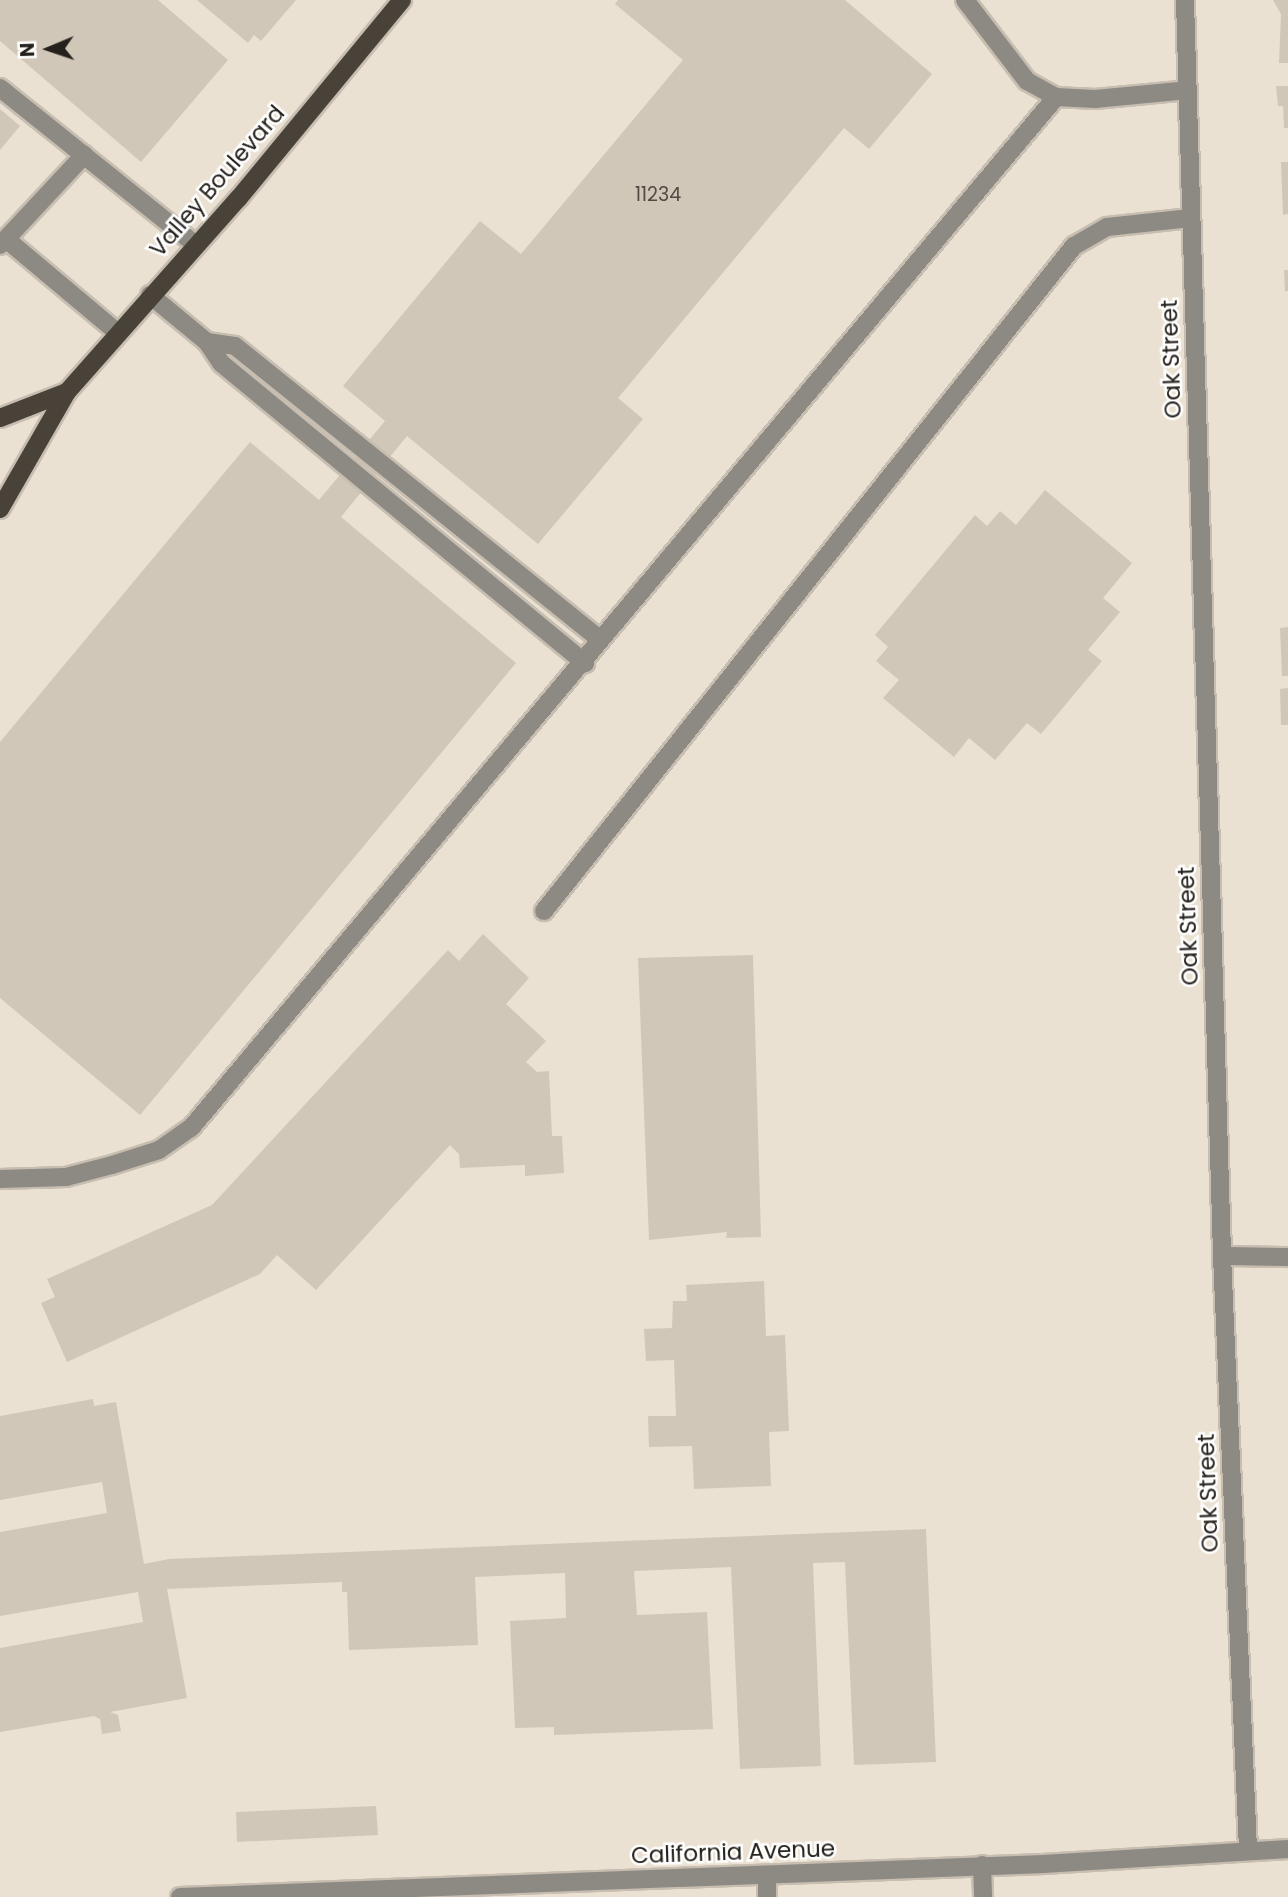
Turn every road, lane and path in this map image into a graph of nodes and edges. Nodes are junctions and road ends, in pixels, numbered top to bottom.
1 (402, 0) edge
2 (965, 0) edge
3 (1185, 0) edge
4 (0, 88) edge
5 (1188, 90) junction
6 (1056, 97) junction
7 (84, 155) junction
8 (1191, 218) junction
9 (3, 242) edge
10 (196, 245) junction
11 (150, 295) junction
12 (118, 333) junction
13 (206, 342) junction
14 (67, 392) junction
15 (0, 418) edge
16 (0, 509) edge
17 (601, 640) junction
18 (585, 663) junction
19 (544, 911) dead end
20 (0, 1179) edge
21 (1223, 1256) junction
22 (1288, 1257) edge
23 (1288, 1849) edge
24 (1248, 1850) junction
25 (982, 1866) junction
26 (766, 1876) junction
27 (215, 1896) edge
28 (180, 1897) edge
29 (767, 1897) edge
30 (983, 1897) edge

1 - 10 main road, Valley Boulevard
2 - 6 street
3 - 5 street, Oak Street
4 - 7 street
5 - 6 street
5 - 8 street, Oak Street
6 - 17 street
7 - 9 street
7 - 10 street
8 - 19 street
8 - 21 street, Oak Street
9 - 12 street
10 - 11 main road, Valley Boulevard
11 - 12 main road, Valley Boulevard
11 - 13 street
12 - 14 main road, Valley Boulevard
13 - 17 street
13 - 18 street
14 - 15 main road, Valley Boulevard
14 - 16 main road, Valley Boulevard
17 - 18 street
18 - 20 street
21 - 22 street
21 - 24 street, Oak Street
23 - 24 street, California Avenue
24 - 25 street, California Avenue
25 - 26 street, California Avenue
25 - 30 street
26 - 27 street, California Avenue
26 - 29 street
27 - 28 street, California Avenue

